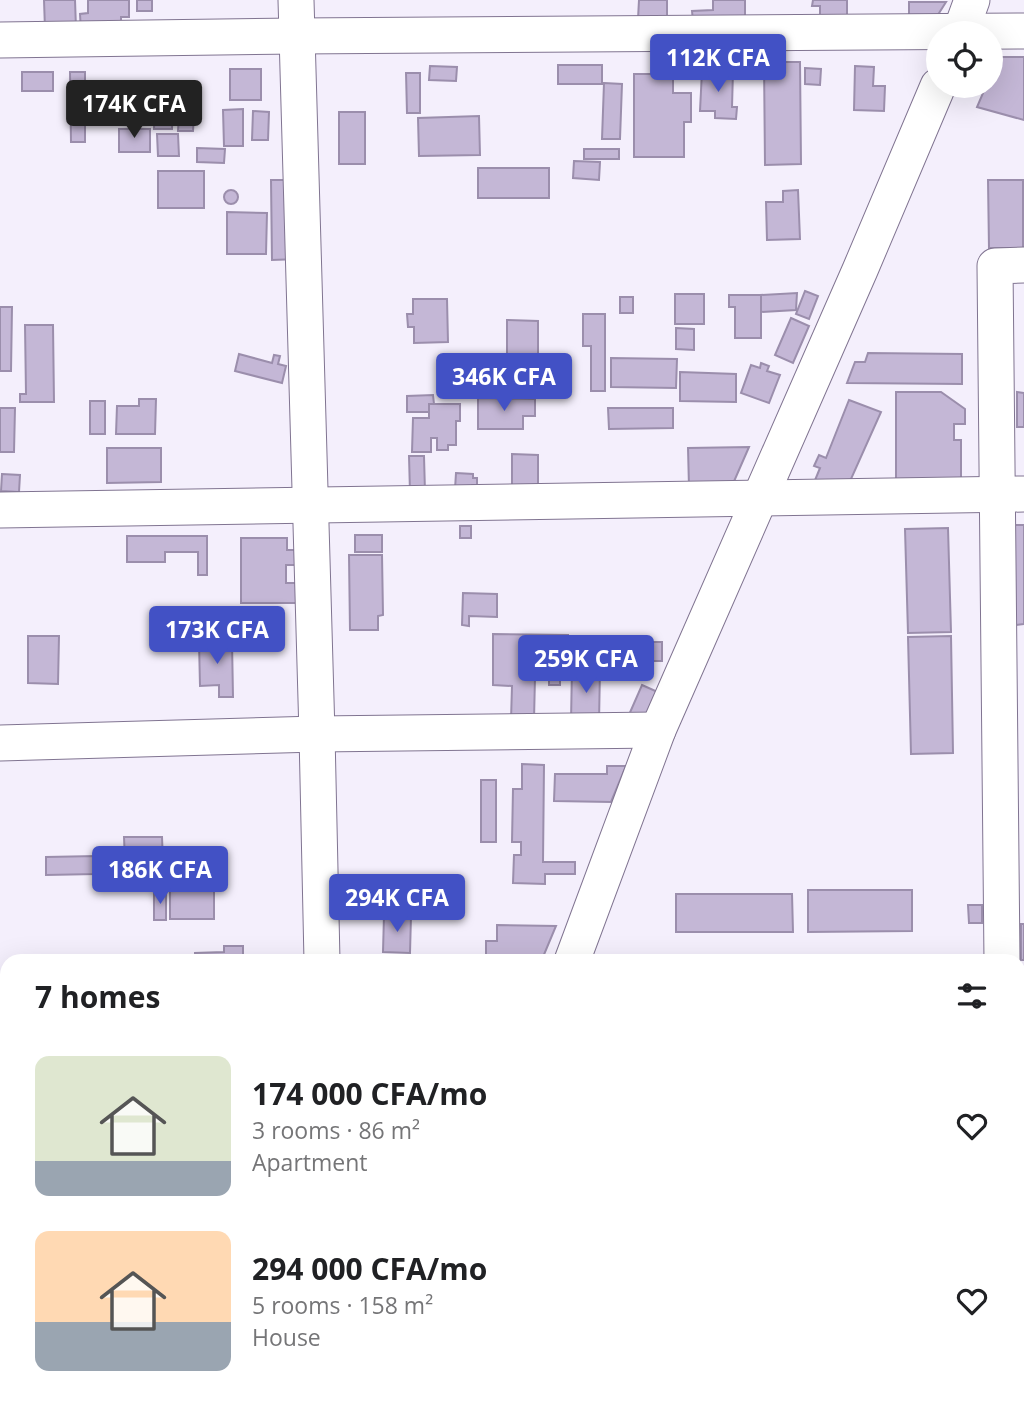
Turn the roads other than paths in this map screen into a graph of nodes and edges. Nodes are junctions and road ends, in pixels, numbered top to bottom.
1 (296, 0) edge
2 (972, 0) edge
3 (964, 21) edge
4 (1024, 31) edge
5 (1003, 32) edge
6 (926, 33) edge
7 (297, 36) junction
8 (0, 40) edge
9 (933, 98) edge
10 (1024, 265) edge
11 (1011, 494) edge
12 (759, 498) junction
13 (310, 505) junction
14 (0, 510) edge
15 (658, 730) junction
16 (1012, 730) edge
17 (317, 734) junction
18 (0, 743) edge
19 (322, 954) edge
20 (575, 954) edge
21 (1002, 954) edge

1 - 7 street
2 - 3 street
4 - 5 street
6 - 7 street
7 - 8 street
7 - 13 street
9 - 12 street
10 - 11 street
11 - 12 street
11 - 16 street
12 - 13 street
12 - 15 street
13 - 14 street
13 - 17 street
15 - 17 street
15 - 20 street
16 - 21 street
17 - 18 street
17 - 19 street

